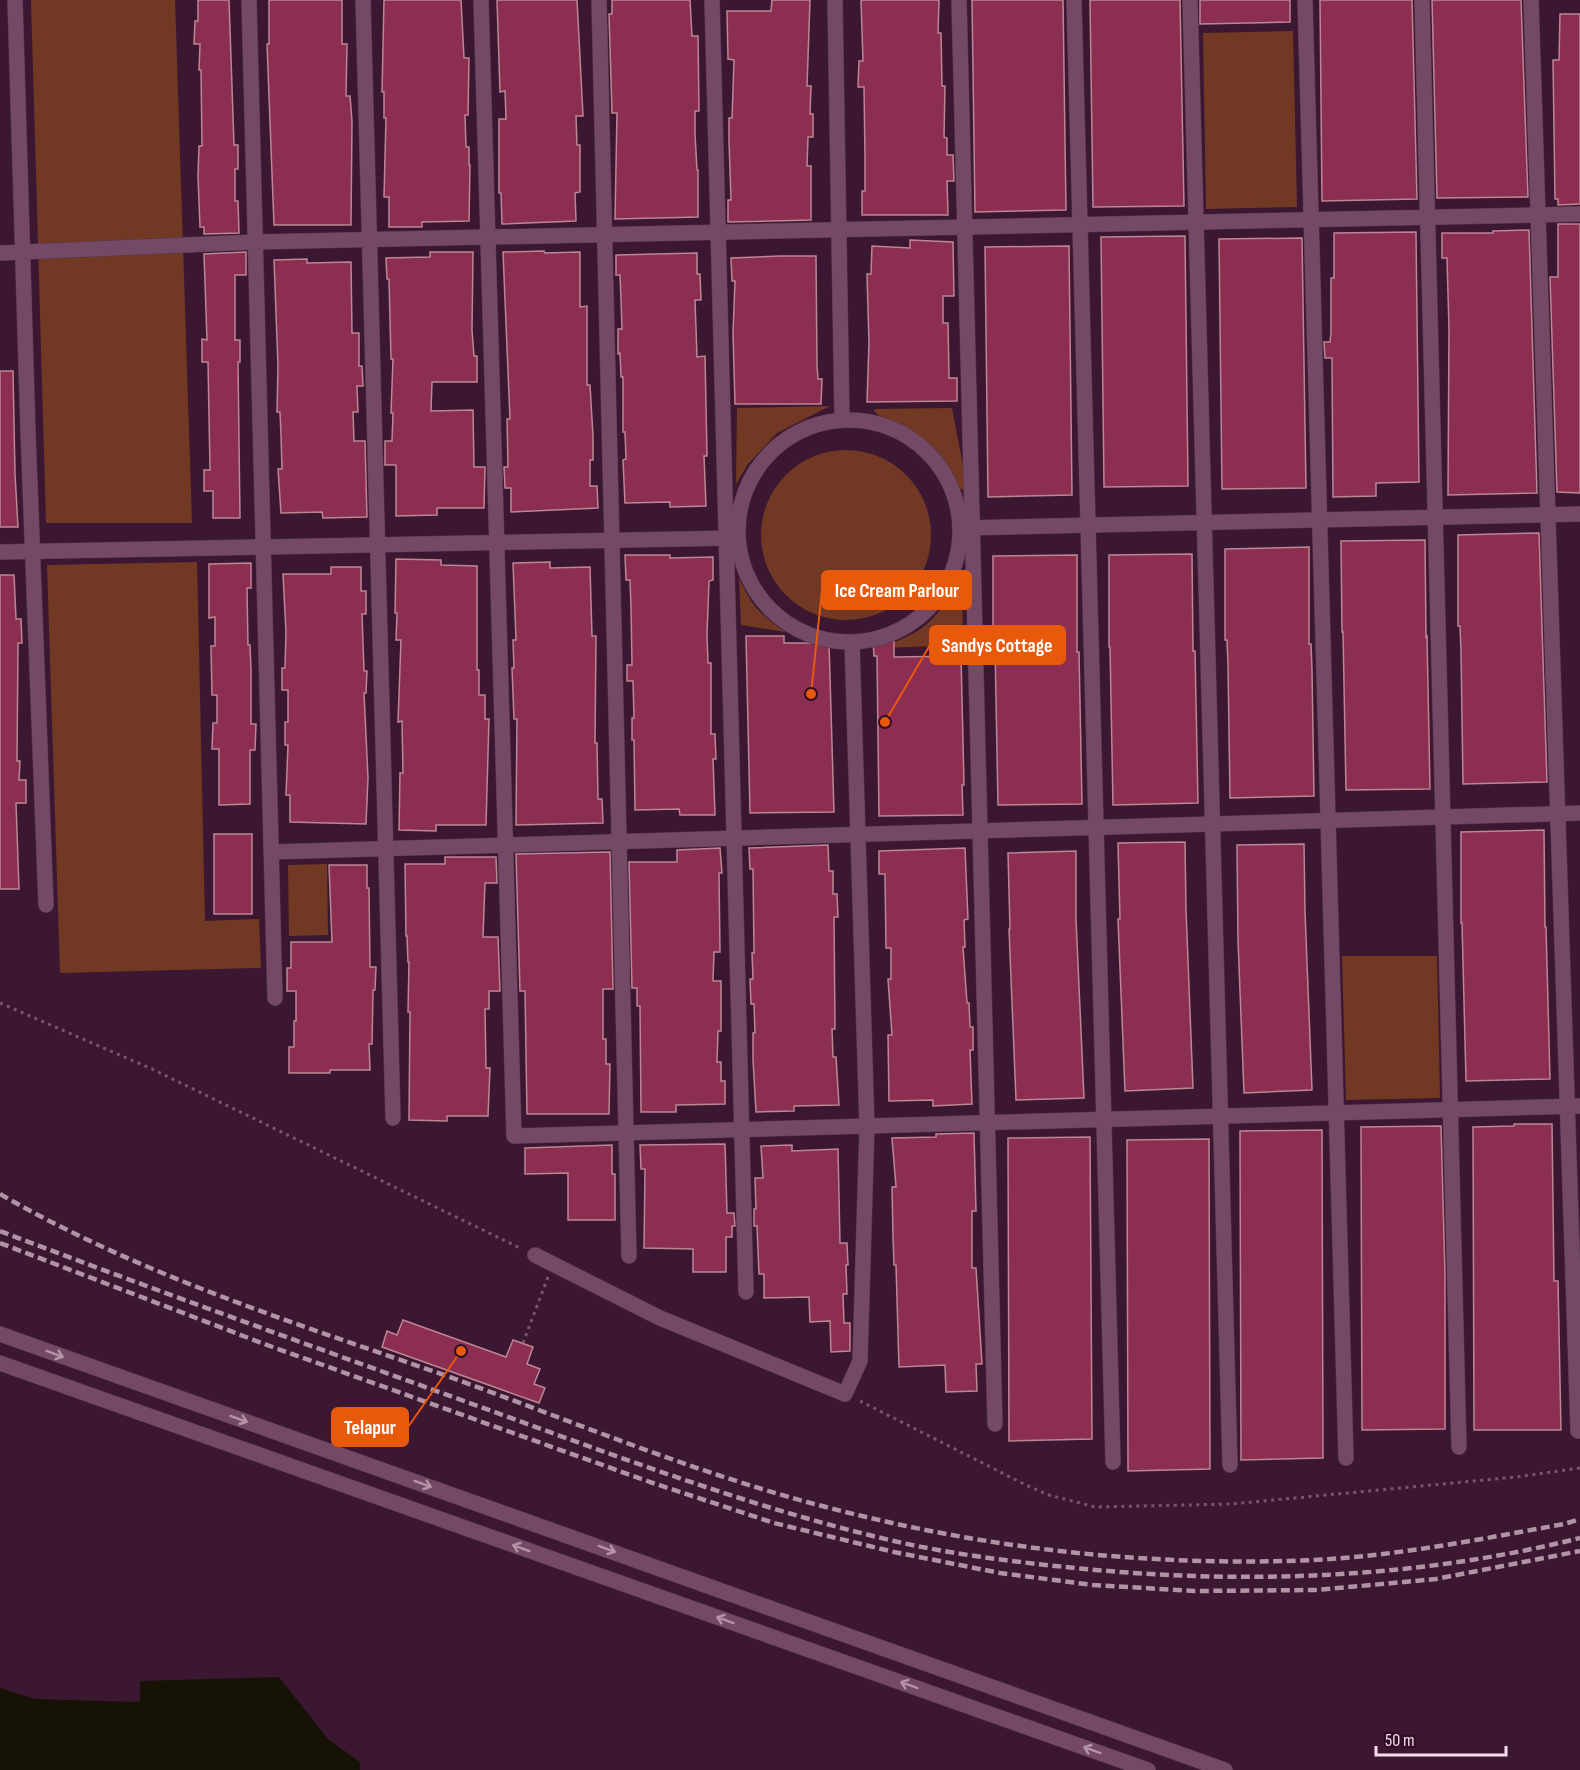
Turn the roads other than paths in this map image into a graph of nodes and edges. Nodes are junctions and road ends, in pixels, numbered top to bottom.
1 (15, 0) edge
2 (249, 0) edge
3 (363, 0) edge
4 (481, 0) edge
5 (599, 0) edge
6 (712, 0) edge
7 (835, 0) edge
8 (959, 0) edge
9 (1074, 0) edge
10 (1190, 0) edge
11 (1305, 0) edge
12 (1422, 0) edge
13 (1531, 0) edge
14 (1538, 214) junction
15 (1580, 214) edge
16 (1428, 217) junction
17 (1311, 219) junction
18 (1196, 222) junction
19 (1080, 224) junction
20 (965, 227) junction
21 (839, 230) junction
22 (718, 232) junction
23 (605, 235) junction
24 (488, 237) junction
25 (370, 240) junction
26 (255, 242) junction
27 (22, 252) junction
28 (0, 253) edge
29 (842, 419) junction
30 (1580, 514) edge
31 (1548, 515) junction
32 (1436, 517) junction
33 (1320, 520) junction
34 (1204, 522) junction
35 (1088, 525) junction
36 (967, 528) junction
37 (730, 538) junction
38 (612, 540) junction
39 (497, 542) junction
40 (378, 544) junction
41 (263, 546) junction
42 (34, 550) junction
43 (0, 552) edge
44 (852, 643) junction
45 (1558, 813) junction
46 (1580, 813) edge
47 (1443, 816) junction
48 (1328, 820) junction
49 (1212, 824) junction
50 (1096, 827) junction
51 (980, 830) junction
52 (858, 834) junction
53 (734, 838) junction
54 (619, 841) junction
55 (506, 845) junction
56 (386, 848) junction
57 (271, 852) junction
58 (46, 905) dead end
59 (275, 998) dead end
60 (1574, 1106) edge
61 (1451, 1109) junction
62 (1336, 1113) junction
63 (1220, 1116) junction
64 (393, 1118) dead end
65 (1104, 1119) junction
66 (988, 1122) junction
67 (867, 1126) junction
68 (742, 1129) junction
69 (626, 1132) junction
70 (535, 1255) road end
71 (629, 1256) dead end
72 (746, 1292) dead end
73 (0, 1334) edge
74 (0, 1363) edge
75 (996, 1424) dead end
76 (1578, 1431) dead end
77 (1459, 1447) dead end
78 (1346, 1458) dead end
79 (1113, 1462) dead end
80 (1230, 1465) dead end
81 (1148, 1770) edge
82 (1225, 1770) edge

1 - 27 street
2 - 26 street
3 - 25 street
4 - 24 street
5 - 23 street
6 - 22 street
7 - 21 street
8 - 20 street
9 - 19 street
10 - 18 street
11 - 17 street
12 - 16 street
13 - 14 street
14 - 15 street
14 - 16 street
14 - 31 street
16 - 17 street
16 - 32 street
17 - 18 street
17 - 33 street
18 - 19 street
18 - 34 street
19 - 20 street
19 - 35 street
20 - 21 street
20 - 36 street
21 - 22 street
21 - 29 street
22 - 23 street
22 - 37 street
23 - 24 street
23 - 38 street
24 - 25 street
24 - 39 street
25 - 26 street
25 - 40 street
26 - 27 street
26 - 41 street
27 - 28 street
27 - 42 street
29 - 36 street
29 - 37 street
30 - 31 street
31 - 32 street
31 - 45 street
32 - 33 street
32 - 47 street
33 - 34 street
33 - 48 street
34 - 35 street
34 - 49 street
35 - 36 street
35 - 50 street
36 - 44 street
36 - 51 street
37 - 38 street
37 - 44 street
37 - 53 street
38 - 39 street
38 - 54 street
39 - 40 street
39 - 55 street
40 - 41 street
40 - 56 street
41 - 42 street
41 - 57 street
42 - 43 street
42 - 58 street
44 - 52 street
45 - 46 street
45 - 47 street
45 - 60 street
47 - 48 street
47 - 61 street
48 - 49 street
48 - 62 street
49 - 50 street
49 - 63 street
50 - 51 street
50 - 65 street
51 - 52 street
51 - 66 street
52 - 53 street
52 - 67 street
53 - 54 street
53 - 68 street
54 - 55 street
54 - 69 street
55 - 56 street
55 - 69 street
56 - 57 street
56 - 64 street
57 - 59 street
60 - 61 street
60 - 76 street
61 - 62 street
61 - 77 street
62 - 63 street
62 - 78 street
63 - 65 street
63 - 80 street
65 - 66 street
65 - 79 street
66 - 67 street
66 - 75 street
67 - 68 street
67 - 70 street
68 - 69 street
68 - 72 street
69 - 71 street
73 -> 82 street
81 -> 74 street

